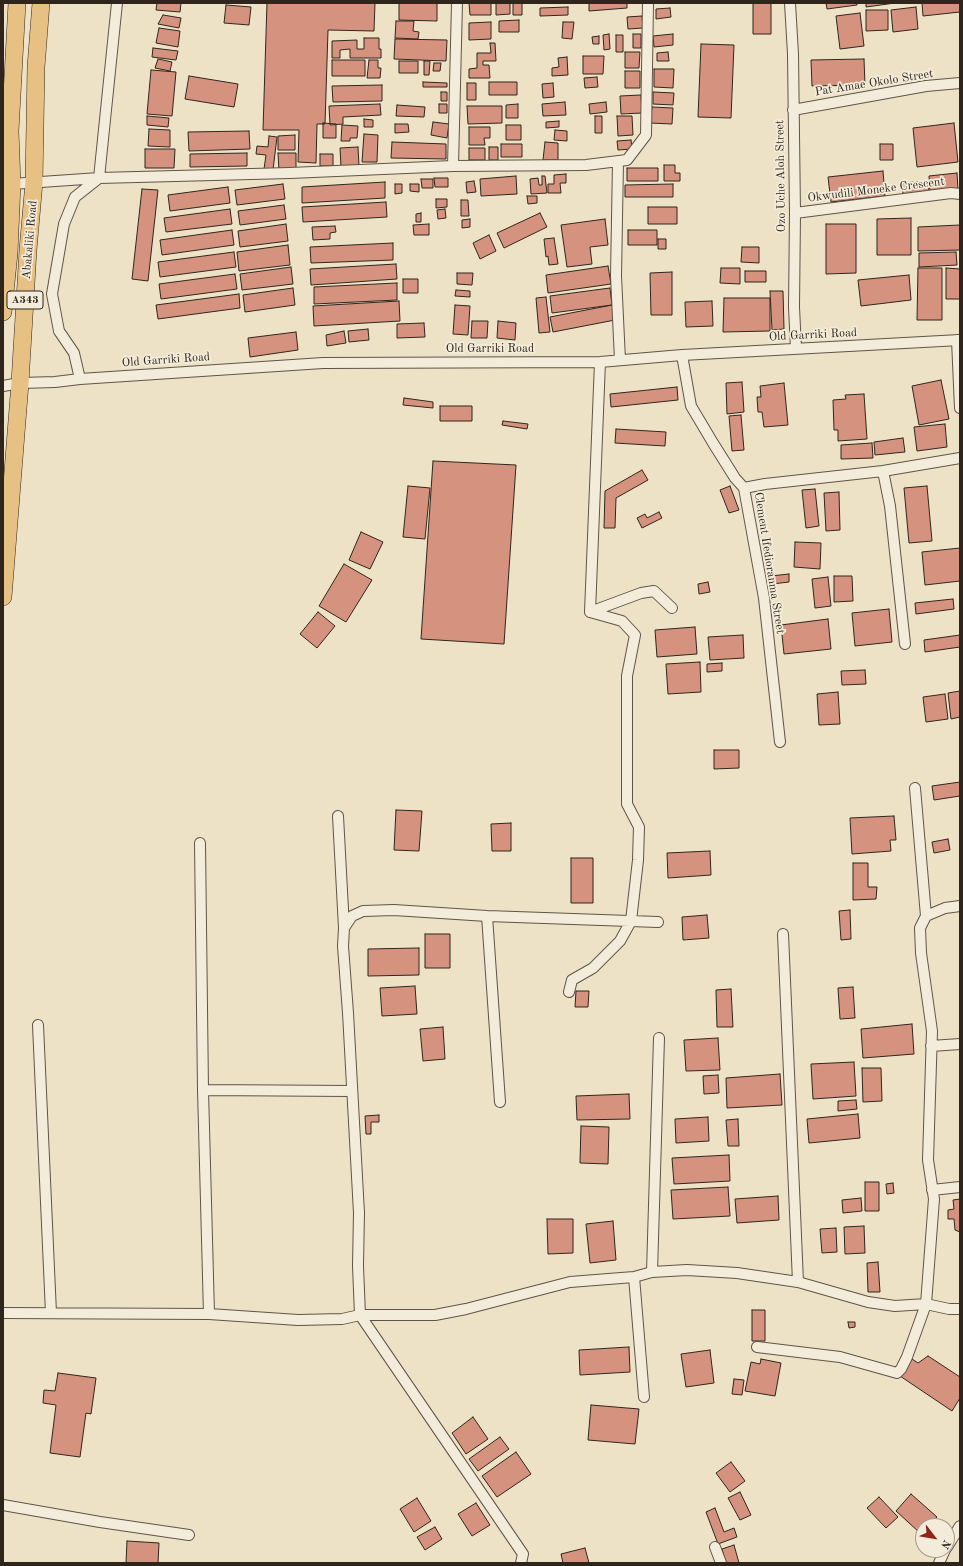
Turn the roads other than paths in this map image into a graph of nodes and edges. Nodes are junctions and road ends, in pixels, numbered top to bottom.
1 (18, 3) edge
2 (41, 3) edge
3 (117, 3) edge
4 (457, 3) edge
5 (648, 3) edge
6 (790, 3) edge
7 (960, 83) edge
8 (793, 110) junction
9 (618, 162) junction
10 (453, 166) junction
11 (99, 178) junction
12 (34, 182) junction
13 (12, 184) junction
14 (960, 194) edge
15 (795, 213) junction
16 (3, 312) edge
17 (958, 340) edge
18 (796, 349) junction
19 (682, 355) junction
20 (620, 360) junction
21 (600, 362) junction
22 (80, 379) junction
23 (20, 383) junction
24 (3, 386) edge
25 (960, 408) edge
26 (960, 458) edge
27 (883, 471) junction
28 (744, 488) junction
29 (3, 597) edge
30 (672, 608) dead end
31 (590, 612) junction
32 (905, 644) dead end
33 (780, 742) dead end
34 (915, 788) dead end
35 (338, 816) dead end
36 (200, 843) dead end
37 (960, 906) edge
38 (487, 916) junction
39 (926, 916) junction
40 (631, 921) junction
41 (658, 922) dead end
42 (344, 928) junction
43 (783, 934) dead end
44 (569, 992) dead end
45 (38, 1025) dead end
46 (659, 1038) dead end
47 (960, 1044) edge
48 (931, 1046) junction
49 (203, 1090) junction
50 (352, 1091) junction
51 (500, 1102) dead end
52 (960, 1187) edge
53 (932, 1190) junction
54 (652, 1272) junction
55 (634, 1277) junction
56 (798, 1282) junction
57 (926, 1304) junction
58 (960, 1309) edge
59 (3, 1313) edge
60 (51, 1313) junction
61 (209, 1314) junction
62 (360, 1315) junction
63 (757, 1347) dead end
64 (644, 1397) dead end
65 (3, 1505) edge
66 (189, 1535) dead end
67 (715, 1547) dead end
68 (521, 1563) edge
69 (721, 1563) edge

1 - 13 highway, Abakaliki Road / A343
2 - 12 highway, Abakaliki Road / A343
3 - 11 street
4 - 10 street
5 - 9 street
6 - 8 street, Ozo Uche Aloh Street
7 - 8 street, Pat Amae Okolo Street
8 - 15 street, Ozo Uche Aloh Street
9 - 10 street
9 - 20 street
10 - 11 street
11 - 12 street
11 - 22 street
12 - 13 street
12 - 23 highway, Abakaliki Road / A343
13 - 16 highway, Abakaliki Road / A343
14 - 15 street, Okwudili Moneke Crescent
15 - 18 street, Ozo Uche Aloh Street
17 - 18 street, Old Garriki Road
17 - 25 street
18 - 19 street, Old Garriki Road
19 - 20 street, Old Garriki Road
19 - 28 street, Clement Ifedioranma Street
20 - 21 street, Old Garriki Road
21 - 22 street, Old Garriki Road
21 - 31 street
22 - 23 street, Old Garriki Road
23 - 24 street, Old Garriki Road
23 - 29 highway, Abakaliki Road / A343
26 - 27 street
27 - 28 street
27 - 32 street
28 - 33 street, Clement Ifedioranma Street
30 - 31 street
31 - 40 street
34 - 39 street
35 - 42 street
36 - 49 street
37 - 39 street
38 - 40 street
38 - 42 street
38 - 51 street
39 - 48 street
40 - 41 street
40 - 44 street
42 - 50 street
43 - 56 street
45 - 60 street
46 - 54 street
47 - 48 street
48 - 53 street
49 - 50 street
49 - 61 street
50 - 62 street
52 - 53 street
53 - 57 street
54 - 55 street
54 - 56 street
55 - 62 street
55 - 64 street
56 - 57 street
57 - 58 street
57 - 63 street
59 - 60 street
60 - 61 street
61 - 62 street
62 - 68 street
65 - 66 street
67 - 69 street

